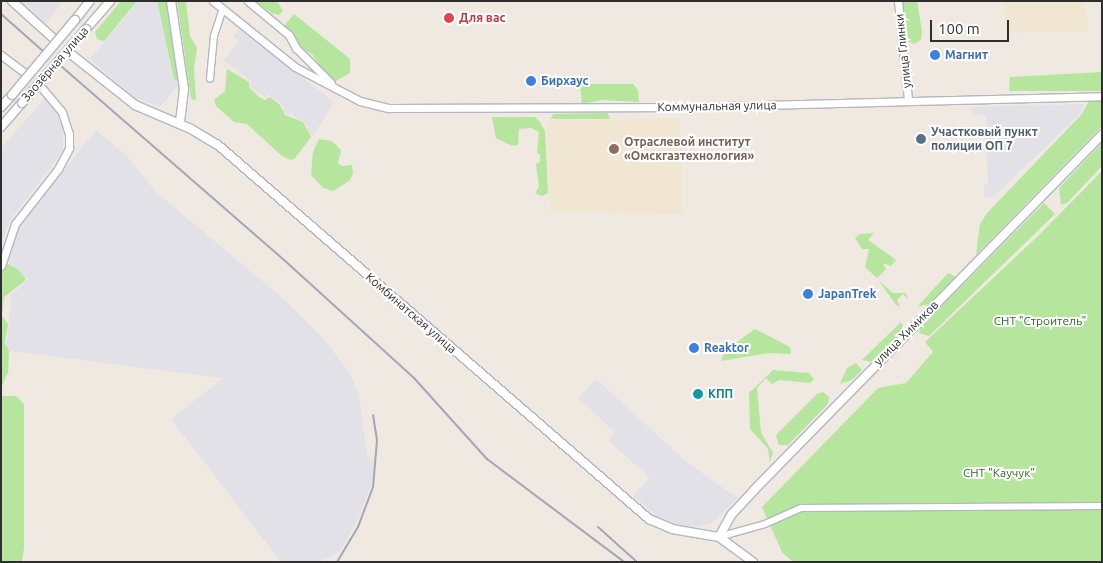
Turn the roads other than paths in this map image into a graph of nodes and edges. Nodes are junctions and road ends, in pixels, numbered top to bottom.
1 (12, 1) edge
2 (90, 1) edge
3 (110, 1) edge
4 (170, 1) edge
5 (214, 1) edge
6 (248, 1) edge
7 (898, 1) edge
8 (223, 9) junction
9 (54, 38) dead end
10 (72, 54) dead end
11 (1, 55) edge
12 (25, 73) dead end
13 (210, 79) dead end
14 (337, 88) junction
15 (43, 89) dead end
16 (1102, 96) edge
17 (908, 100) junction
18 (1, 107) edge
19 (180, 124) junction
20 (1, 127) edge
21 (1102, 135) edge
22 (1, 266) edge
23 (1102, 506) edge
24 (719, 537) junction
25 (753, 562) edge

1 - 9 main road
2 - 18 main road, Заозёрная улица, bridge
3 - 20 main road, Заозёрная улица, bridge
4 - 19 main road
5 - 8 street, Коммунальная улица
6 - 14 street, Коммунальная улица
7 - 17 street, улица Глинки
8 - 13 street
8 - 14 street, Коммунальная улица
10 - 19 main road, Комбинатская улица
11 - 12 street
14 - 17 street, Коммунальная улица
15 - 22 street, Заозёрная улица
16 - 17 street, Коммунальная улица
19 - 24 main road, Комбинатская улица
21 - 24 main road, улица Химиков
23 - 24 street
24 - 25 main road, Комбинатская улица

